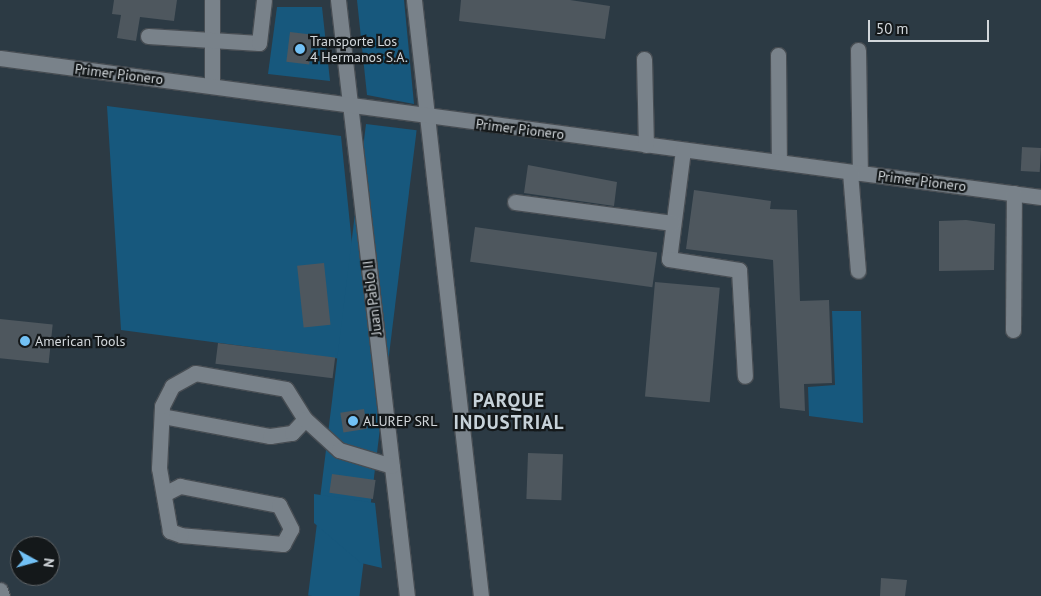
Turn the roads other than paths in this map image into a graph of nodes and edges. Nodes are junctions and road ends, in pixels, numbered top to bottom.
1 (212, 0) edge
2 (264, 0) edge
3 (338, 0) edge
4 (414, 0) edge
5 (148, 36) dead end
6 (212, 37) junction
7 (858, 50) dead end
8 (778, 56) dead end
9 (0, 58) edge
10 (644, 59) dead end
11 (212, 86) junction
12 (349, 104) junction
13 (426, 116) junction
14 (646, 145) junction
15 (683, 150) junction
16 (779, 162) junction
17 (855, 172) junction
18 (1014, 193) junction
19 (1041, 197) edge
20 (515, 202) dead end
21 (673, 223) junction
22 (858, 271) dead end
23 (1013, 330) dead end
24 (745, 376) dead end
25 (162, 416) junction
26 (305, 420) junction
27 (392, 466) junction
28 (164, 494) junction
29 (0, 590) edge
30 (2, 596) edge
31 (407, 596) edge
32 (481, 596) edge

1 - 6 street
2 - 6 street
3 - 12 street, Juan Pablo II
4 - 13 street
5 - 6 street
6 - 11 street
7 - 17 street
8 - 16 street
9 - 11 street, Primer Pionero
10 - 14 street
11 - 12 street, Primer Pionero
12 - 13 street, Primer Pionero
12 - 27 street, Juan Pablo II
13 - 14 street, Primer Pionero
13 - 32 street
14 - 15 street, Primer Pionero
15 - 16 street, Primer Pionero
15 - 21 street
16 - 17 street, Primer Pionero
17 - 18 street, Primer Pionero
17 - 22 street
18 - 19 street, Primer Pionero
18 - 23 street
20 - 21 street
21 - 24 street
25 - 26 street
25 - 26 street
25 - 28 street
26 - 27 street
27 - 31 street, Juan Pablo II
28 - 28 street
29 - 30 street

